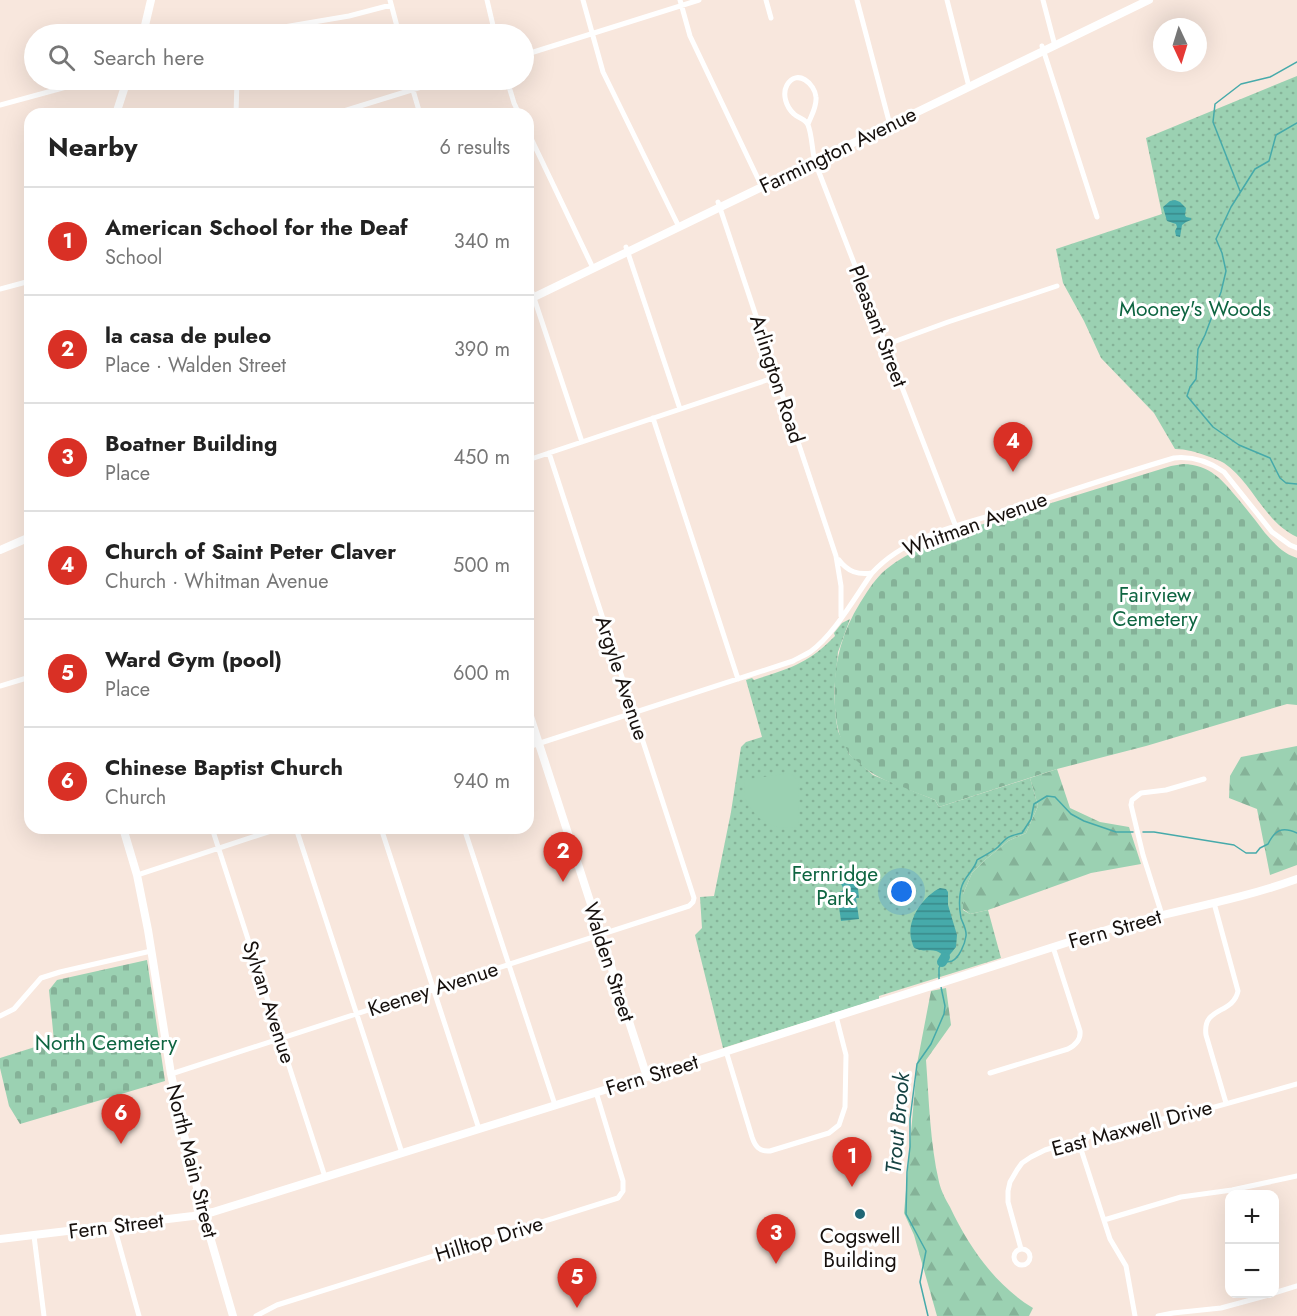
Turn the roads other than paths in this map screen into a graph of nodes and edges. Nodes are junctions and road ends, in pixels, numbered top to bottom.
1 (152, 0) edge
2 (487, 0) edge
3 (583, 0) edge
4 (699, 0) edge
5 (766, 0) edge
6 (857, 0) edge
7 (946, 0) edge
8 (1043, 0) edge
9 (1137, 0) edge
10 (1149, 0) edge
11 (390, 3) edge
12 (681, 3) edge
13 (771, 18) dead end
14 (146, 24) edge
15 (302, 24) edge
16 (396, 24) edge
17 (493, 24) edge
18 (591, 33) junction
19 (1054, 43) junction
20 (1043, 48) junction
21 (534, 52) edge
22 (968, 84) junction
23 (55, 90) edge
24 (124, 90) edge
25 (237, 90) edge
26 (410, 90) edge
27 (413, 90) edge
28 (510, 90) edge
29 (0, 105) edge
30 (118, 108) edge
31 (236, 108) edge
32 (353, 108) edge
33 (418, 108) edge
34 (516, 108) edge
35 (889, 123) junction
36 (808, 124) junction
37 (534, 145) edge
38 (814, 159) junction
39 (761, 185) junction
40 (719, 205) junction
41 (1097, 217) dead end
42 (678, 224) junction
43 (627, 249) junction
44 (592, 266) junction
45 (24, 283) edge
46 (1057, 286) dead end
47 (0, 289) edge
48 (534, 295) edge
49 (534, 305) edge
50 (885, 345) junction
51 (776, 377) junction
52 (680, 409) junction
53 (653, 418) junction
54 (582, 442) junction
55 (549, 453) junction
56 (534, 458) edge
57 (956, 527) junction
58 (24, 540) edge
59 (1297, 548) edge
60 (0, 550) edge
61 (837, 556) junction
62 (872, 573) junction
63 (840, 618) junction
64 (24, 678) edge
65 (738, 679) junction
66 (0, 686) edge
67 (633, 713) junction
68 (534, 729) edge
69 (539, 744) junction
70 (534, 745) edge
71 (1204, 779) dead end
72 (125, 834) edge
73 (214, 834) edge
74 (261, 834) edge
75 (299, 834) edge
76 (383, 834) edge
77 (466, 834) edge
78 (218, 848) junction
79 (137, 875) junction
80 (1297, 879) edge
81 (693, 902) joint
82 (1214, 903) junction
83 (1162, 915) junction
84 (600, 935) junction
85 (1053, 947) junction
86 (151, 951) junction
87 (509, 964) junction
88 (434, 989) junction
89 (357, 1014) junction
90 (0, 1016) edge
91 (836, 1016) junction
92 (281, 1039) junction
93 (726, 1051) junction
94 (990, 1073) dead end
95 (171, 1074) junction
96 (647, 1077) junction
97 (1297, 1084) edge
98 (596, 1092) junction
99 (1226, 1103) junction
100 (555, 1105) junction
101 (478, 1129) junction
102 (1078, 1140) junction
103 (402, 1153) junction
104 (1297, 1176) edge
105 (326, 1177) junction
106 (203, 1215) junction
107 (1104, 1220) junction
108 (114, 1226) junction
109 (34, 1236) junction
110 (0, 1239) edge
111 (1021, 1249) dead end
112 (1297, 1286) edge
113 (1279, 1291) edge
114 (1256, 1298) edge
115 (44, 1316) edge
116 (139, 1316) edge
117 (232, 1316) edge
118 (256, 1316) edge
119 (1135, 1316) edge
120 (1158, 1316) edge

1 - 14 main road
2 - 17 street
3 - 18 street
4 - 12 street
5 - 13 street
6 - 35 street
7 - 22 street
8 - 19 street
9 - 19 main road, Farmington Avenue
10 - 19 main road, Farmington Avenue
11 - 15 street
11 - 16 street
12 - 18 street
12 - 39 street
18 - 21 street
18 - 42 street
19 - 20 main road, Farmington Avenue
20 - 22 main road, Farmington Avenue
20 - 41 street
22 - 35 main road, Farmington Avenue
23 - 29 street
24 - 30 main road
25 - 31 street
26 - 32 street
27 - 33 street
28 - 34 street
35 - 38 main road, Farmington Avenue
36 - 36 street, Pleasant Street
36 - 38 street, Pleasant Street
37 - 44 street
38 - 39 main road, Farmington Avenue
38 - 50 street, Pleasant Street
39 - 40 main road, Farmington Avenue
40 - 42 main road, Farmington Avenue
40 - 51 street, Arlington Road
42 - 43 main road, Farmington Avenue
43 - 44 main road, Farmington Avenue
43 - 52 street
44 - 48 main road, Farmington Avenue
45 - 47 street
46 - 50 street
49 - 54 street
50 - 57 street, Pleasant Street
51 - 52 street
51 - 61 street, Arlington Road
52 - 53 street
53 - 54 street
53 - 65 street
54 - 55 street
55 - 56 street
55 - 67 street, Argyle Avenue
57 - 59 street, Whitman Avenue
57 - 62 street, Whitman Avenue
58 - 60 main road
61 - 62 street
61 - 63 street, Arlington Road
62 - 63 street, Whitman Avenue
63 - 65 street, Whitman Avenue
64 - 66 street
65 - 67 street, Whitman Avenue
67 - 69 street, Whitman Avenue
67 - 81 street, Argyle Avenue
68 - 69 street, Walden Street
69 - 70 street, Whitman Avenue
69 - 84 street, Walden Street
71 - 83 street
72 - 79 main road, North Main Street
73 - 78 street, Sylvan Avenue
74 - 78 street
75 - 89 street
76 - 88 street
77 - 87 street
78 - 79 street
78 - 92 street, Sylvan Avenue
79 - 86 main road, North Main Street
80 - 82 street, Fern Street
81 - 84 street, Keeney Avenue
82 - 83 street, Fern Street
82 - 99 street
83 - 85 street, Fern Street
84 - 87 street, Keeney Avenue
84 - 96 street, Walden Street
85 - 91 street, Fern Street
85 - 94 street
86 - 90 street
86 - 95 main road, North Main Street
87 - 88 street, Keeney Avenue
87 - 100 street
88 - 89 street, Keeney Avenue
88 - 101 street
89 - 92 street, Keeney Avenue
89 - 103 street
91 - 93 street, Fern Street
91 - 93 street
92 - 95 street, Keeney Avenue
92 - 105 street, Sylvan Avenue
93 - 96 street, Fern Street
95 - 106 main road, North Main Street
96 - 98 street, Fern Street
97 - 99 street, East Maxwell Drive
98 - 100 street, Fern Street
98 - 118 street, Hilltop Drive
99 - 102 street, East Maxwell Drive
100 - 101 street, Fern Street
101 - 103 street, Fern Street
102 - 107 street
102 - 111 street, East Maxwell Drive
103 - 105 street, Fern Street
104 - 107 street
105 - 106 street, Fern Street
106 - 108 street, Fern Street
106 - 117 main road, North Main Street
107 - 119 street
108 - 109 street, Fern Street
108 - 116 street
109 - 110 street, Fern Street
109 - 115 street
112 - 113 street
114 - 120 street

